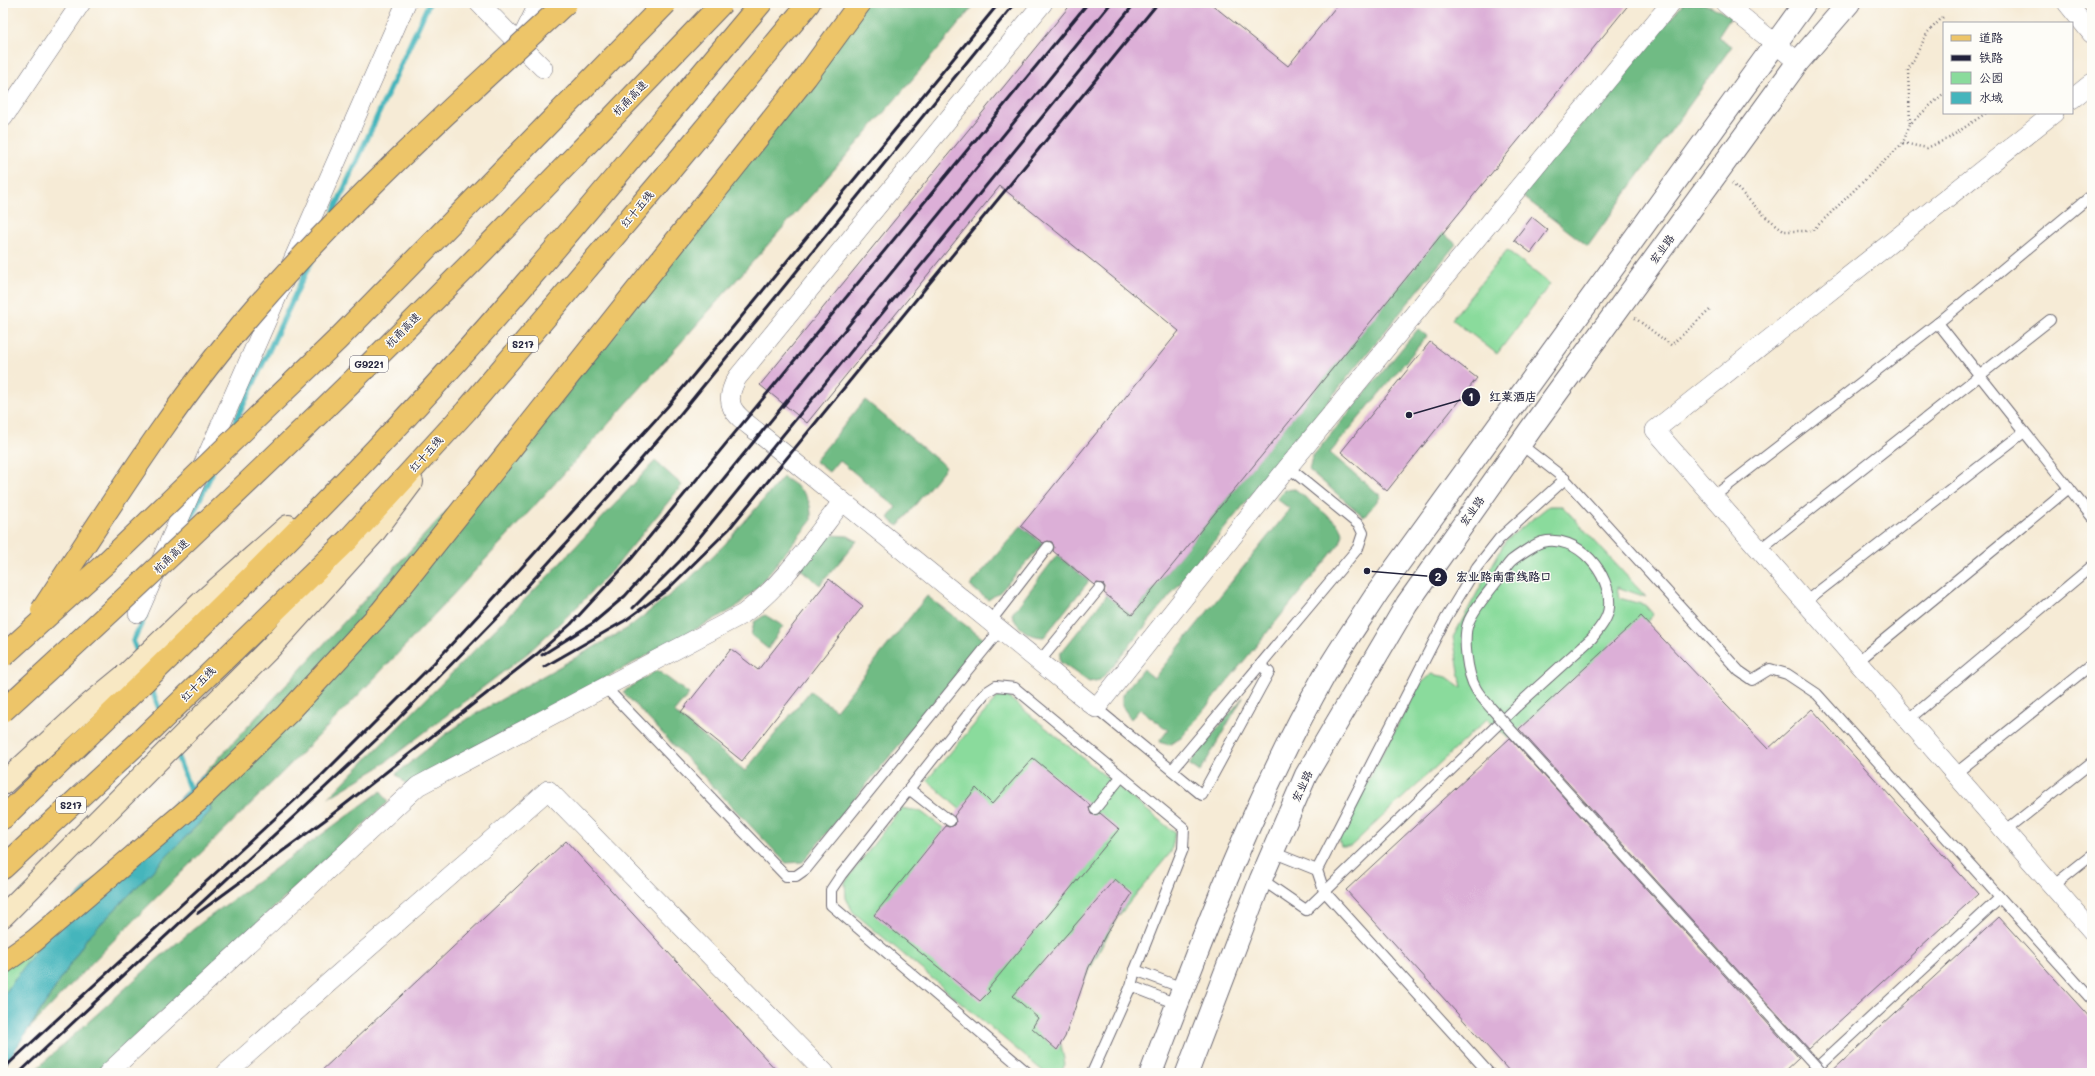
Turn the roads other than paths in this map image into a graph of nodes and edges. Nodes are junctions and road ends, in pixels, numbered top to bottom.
1 (81, 3) edge
2 (406, 3) edge
3 (479, 3) edge
4 (539, 3) edge
5 (566, 3) edge
6 (666, 3) edge
7 (722, 3) edge
8 (761, 3) edge
9 (809, 3) edge
10 (860, 3) edge
11 (1043, 3) edge
12 (1670, 3) edge
13 (1725, 3) edge
14 (1805, 3) edge
15 (1849, 3) edge
16 (2067, 3) edge
17 (2092, 34) edge
18 (519, 44) junction
19 (1775, 44) junction
20 (1798, 62) junction
21 (543, 68) dead end
22 (2092, 83) edge
23 (2073, 98) edge
24 (2053, 114) edge
25 (3, 118) edge
26 (2092, 195) edge
27 (2050, 320) dead end
28 (1938, 323) junction
29 (1980, 376) junction
30 (461, 416) junction
31 (2024, 432) junction
32 (1520, 444) junction
33 (377, 448) junction
34 (1288, 467) junction
35 (1565, 479) junction
36 (2069, 488) junction
37 (1713, 497) junction
38 (842, 502) junction
39 (2092, 517) edge
40 (1048, 548) dead end
41 (1759, 550) junction
42 (2092, 566) edge
43 (1099, 589) dead end
44 (1805, 602) junction
45 (138, 613) dead end
46 (995, 626) junction
47 (3, 656) edge
48 (1039, 662) junction
49 (1857, 662) junction
50 (2092, 664) edge
51 (1260, 665) junction
52 (3, 670) edge
53 (605, 687) junction
54 (1096, 708) junction
55 (3, 711) edge
56 (1908, 720) junction
57 (2092, 762) edge
58 (1172, 770) junction
59 (1955, 774) junction
60 (1121, 776) junction
61 (3, 784) edge
62 (909, 789) junction
63 (1095, 809) dead end
64 (3, 818) edge
65 (950, 821) dead end
66 (2005, 831) junction
67 (1272, 852) junction
68 (2092, 855) edge
69 (3, 868) edge
70 (1316, 870) junction
71 (1261, 878) junction
72 (2053, 886) junction
73 (1324, 892) junction
74 (2000, 898) junction
75 (3, 916) edge
76 (2092, 931) edge
77 (3, 964) edge
78 (1135, 970) junction
79 (1131, 986) junction
80 (1180, 996) junction
81 (2092, 1000) edge
82 (108, 1073) edge
83 (226, 1073) edge
84 (825, 1073) edge
85 (1028, 1073) edge
86 (1092, 1073) edge
87 (1151, 1073) edge
88 (1187, 1073) edge
89 (1489, 1073) edge
90 (1811, 1073) edge
91 (1822, 1073) edge

1 - 25 street
2 - 45 street
3 - 18 street
4 - 18 street
5 - 52 main road, bridge
6 - 47 main road, bridge
7 - 55 main road, 杭甬高速 / G9221, bridge
8 - 33 main road
9 - 30 main road, 红十五线 / S217
10 - 77 main road
11 - 38 street
12 - 34 street
13 - 19 street
14 - 19 street
15 - 20 street, 宏业路
16 - 17 street
18 - 21 street
19 - 20 street
19 - 80 street
20 - 32 street, 宏业路
22 - 23 street
24 - 37 street
26 - 28 lane
27 - 29 lane
28 - 29 lane
28 - 37 lane
29 - 31 lane
29 - 41 lane
30 - 69 main road, 红十五线 / S217
30 - 75 main road
31 - 36 lane
31 - 44 lane
32 - 35 lane
32 - 67 street, 宏业路
33 - 61 main road
33 - 64 main road
34 - 51 lane
34 - 54 street
35 - 70 lane
35 - 74 lane
36 - 39 lane
36 - 49 lane
37 - 41 street
38 - 46 street
38 - 53 street
40 - 46 lane
41 - 44 street
42 - 56 lane
43 - 48 lane
44 - 49 street
46 - 48 street
46 - 53 lane
48 - 54 street
49 - 56 street
50 - 59 lane
51 - 58 lane
51 - 58 lane
53 - 82 street
54 - 58 lane
56 - 59 street
57 - 66 lane
59 - 66 street
60 - 62 lane
60 - 63 lane
60 - 78 lane
62 - 65 lane
62 - 85 lane
66 - 72 street
67 - 70 lane
67 - 71 street, 宏业路
68 - 72 lane
70 - 73 lane
71 - 73 lane
71 - 88 street, 宏业路
72 - 76 street
73 - 89 lane
73 - 91 lane, bridge
74 - 81 lane
74 - 90 lane
78 - 79 lane
78 - 80 lane
79 - 80 lane
79 - 86 lane
80 - 87 street
83 - 84 street

